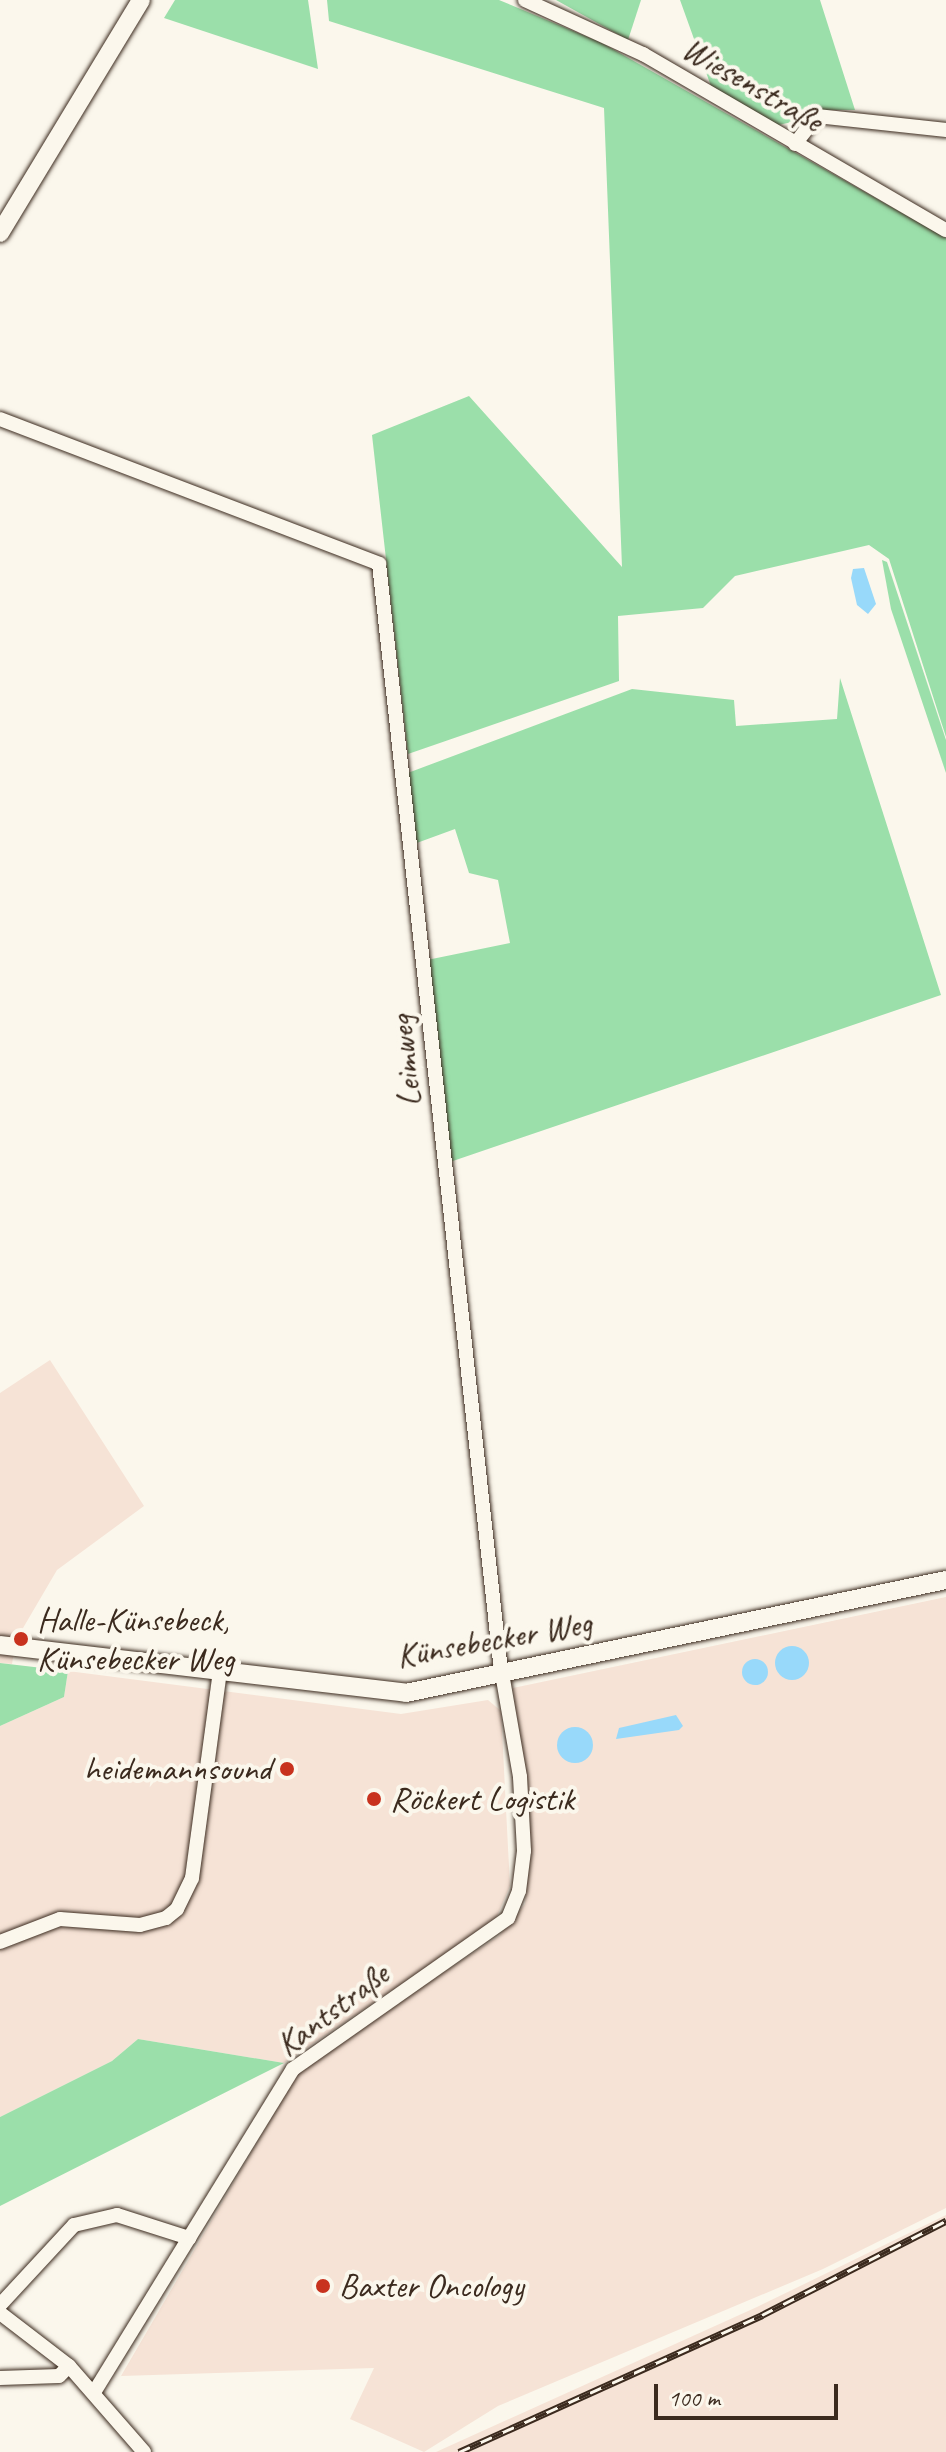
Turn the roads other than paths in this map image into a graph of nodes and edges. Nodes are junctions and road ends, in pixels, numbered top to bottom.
1 (141, 0) edge
2 (525, 0) edge
3 (946, 130) edge
4 (795, 144) junction
5 (946, 230) edge
6 (0, 233) edge
7 (0, 419) edge
8 (946, 1580) edge
9 (0, 1645) edge
10 (220, 1672) junction
11 (503, 1674) junction
12 (0, 1942) edge
13 (189, 2238) junction
14 (0, 2305) edge
15 (0, 2313) edge
16 (69, 2366) junction
17 (0, 2378) edge
18 (95, 2391) junction
19 (144, 2452) edge

1 - 6 street
2 - 4 street, Wiesenstraße
3 - 4 street
4 - 5 street, Wiesenstraße
7 - 11 street, Leimweg
8 - 11 street, Künsebecker Weg
9 - 10 street, Künsebecker Weg
10 - 11 street, Künsebecker Weg
10 - 12 street
11 - 13 street, Kantstraße
13 - 14 street
13 - 18 street, Kantstraße
15 - 16 street
16 - 17 street
16 - 18 street
18 - 19 street

